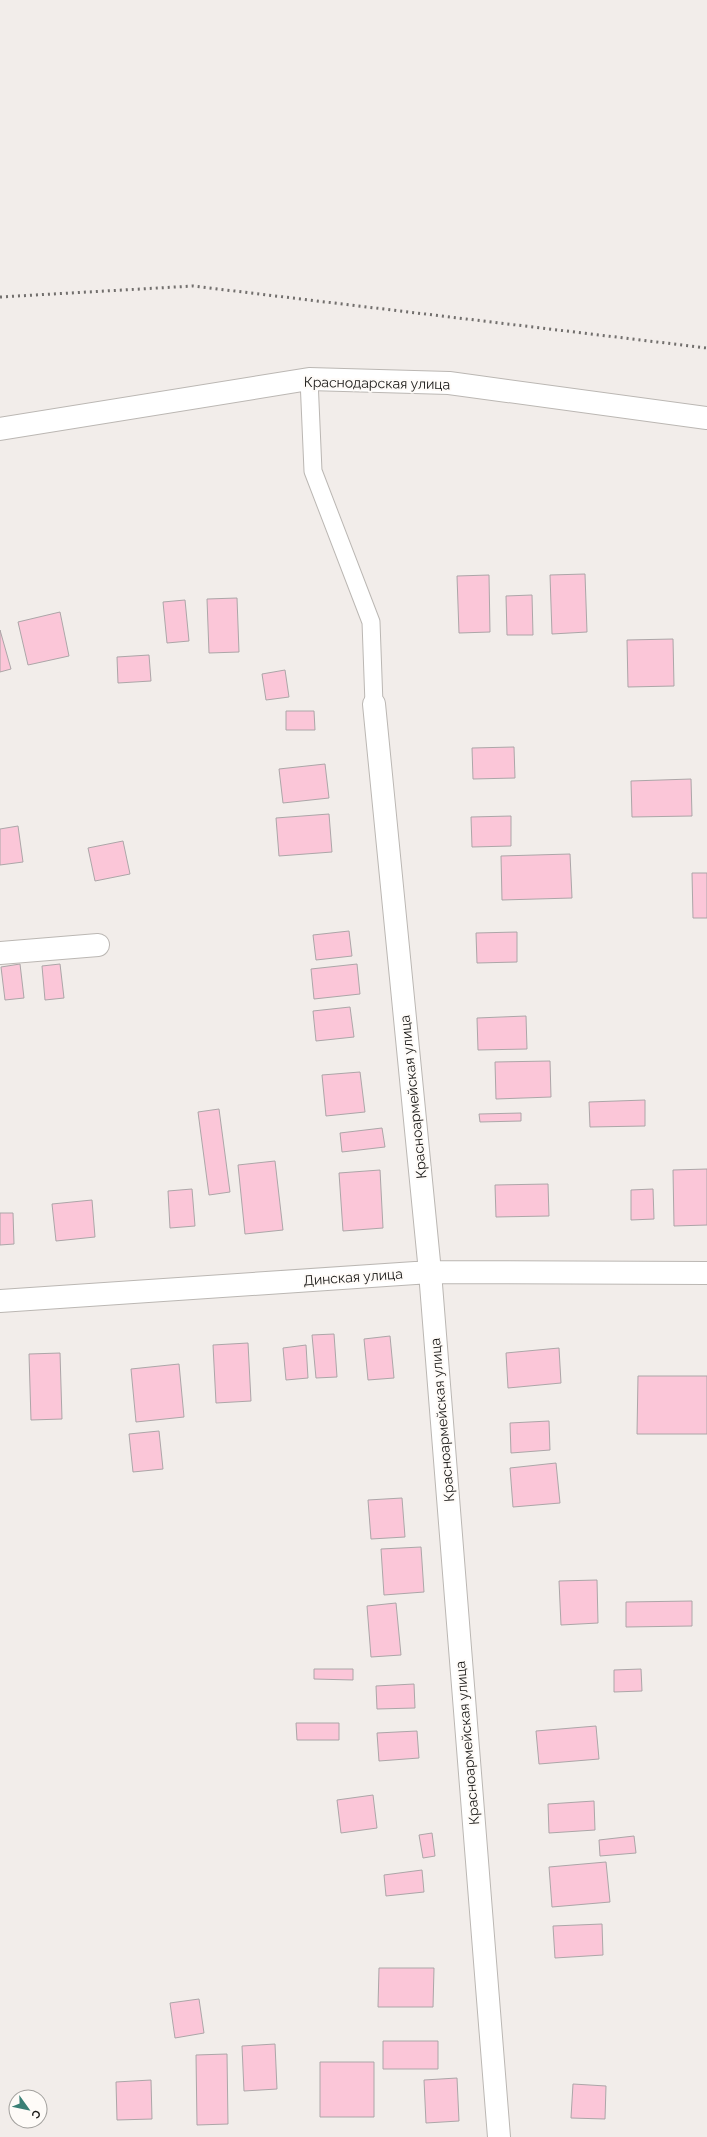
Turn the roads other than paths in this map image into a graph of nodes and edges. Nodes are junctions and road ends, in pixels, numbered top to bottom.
1 (309, 379) junction
2 (707, 418) edge
3 (0, 429) edge
4 (374, 704) joint
5 (98, 945) dead end
6 (0, 953) edge
7 (430, 1272) junction
8 (707, 1273) edge
9 (0, 1301) edge
10 (499, 2137) edge

1 - 2 street, Краснодарская улица
1 - 3 street, Краснодарская улица
1 - 4 lane
4 - 7 street, Красноармейская улица
5 - 6 street
7 - 8 street, Динская улица
7 - 9 street, Динская улица
7 - 10 street, Красноармейская улица

